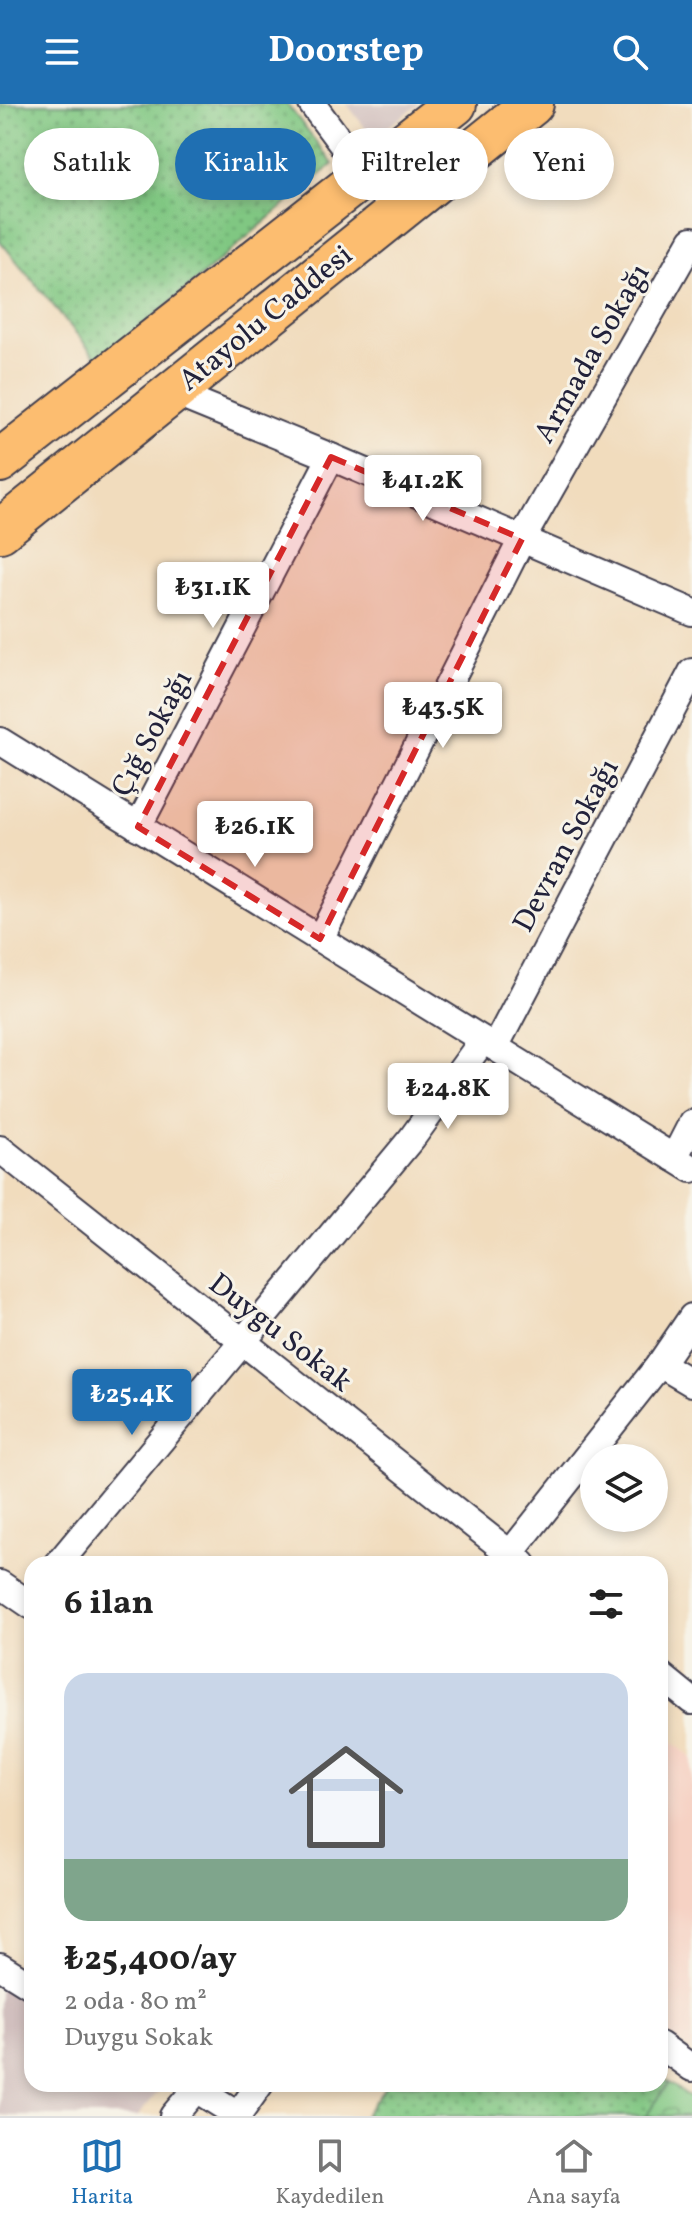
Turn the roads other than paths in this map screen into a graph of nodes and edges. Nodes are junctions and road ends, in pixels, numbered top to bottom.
1 (312, 104) edge
2 (455, 104) edge
3 (532, 104) edge
4 (425, 128) edge
5 (332, 131) edge
6 (332, 200) edge
7 (388, 200) edge
8 (398, 211) junction
9 (692, 240) edge
10 (172, 392) junction
11 (2, 454) edge
12 (331, 457) junction
13 (0, 531) edge
14 (522, 539) junction
15 (692, 612) edge
16 (692, 672) edge
17 (0, 741) edge
18 (138, 827) junction
19 (320, 939) junction
20 (489, 1044) junction
21 (692, 1123) edge
22 (0, 1149) edge
23 (683, 1163) edge
24 (692, 1317) edge
25 (244, 1343) junction
26 (660, 1364) junction
27 (692, 1383) edge
28 (65, 1556) edge
29 (506, 1556) edge
30 (516, 1556) edge
31 (0, 1584) edge
32 (24, 1598) edge
33 (668, 1682) edge
34 (692, 1701) edge
35 (0, 1966) edge
36 (24, 1981) edge
37 (668, 2051) edge
38 (692, 2068) edge
39 (189, 2092) edge
40 (200, 2092) edge
41 (254, 2092) edge
42 (173, 2116) edge
43 (238, 2116) edge

1 - 5 street
2 - 4 main road, Atayolu Caddesi
3 - 8 main road, Atayolu Caddesi
6 - 11 main road, Atayolu Caddesi
7 - 8 street
8 - 10 main road, Atayolu Caddesi
9 - 14 street, Armada Sokağı
10 - 12 street
10 - 13 main road, Atayolu Caddesi
12 - 14 street
12 - 18 street, Çığ Sokağı
14 - 15 street
14 - 19 street, Armada Sokağı
16 - 20 street, Devran Sokağı
17 - 18 street
18 - 19 street
19 - 20 street
20 - 23 street
20 - 25 street, Devran Sokağı
21 - 23 street
22 - 25 street, Duygu Sokak
24 - 26 street
25 - 28 street, Devran Sokağı
25 - 29 street, Duygu Sokak
26 - 27 street
26 - 30 street
31 - 32 street
33 - 34 street
35 - 36 street
37 - 38 street
39 - 42 street
40 - 43 street
41 - 43 street

